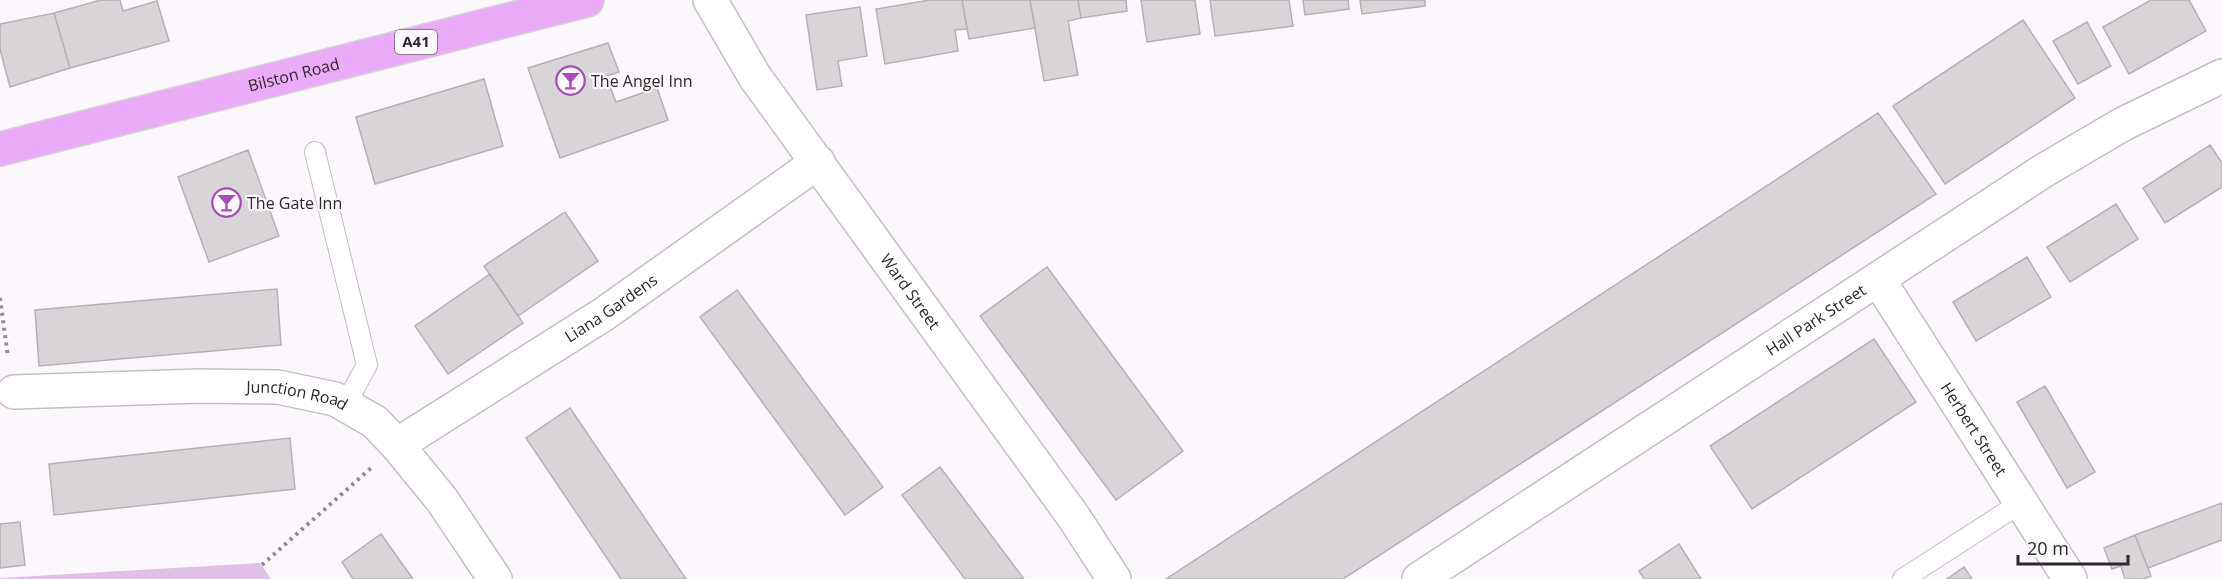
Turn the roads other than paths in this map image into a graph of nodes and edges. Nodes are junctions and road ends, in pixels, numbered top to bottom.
1 (586, 0) edge
2 (710, 0) edge
3 (2222, 76) edge
4 (0, 149) edge
5 (315, 152) dead end
6 (818, 162) junction
7 (1878, 279) junction
8 (14, 392) road end
9 (345, 405) junction
10 (397, 445) junction
11 (2022, 502) junction
12 (495, 579) edge
13 (1114, 579) edge
14 (1419, 579) edge
15 (1903, 579) edge
16 (2070, 579) edge

1 - 4 highway, Bilston Road / A41
2 - 6 street, Ward Street
3 - 7 street, Hall Park Street
5 - 9 lane
6 - 10 street, Liana Gardens
6 - 13 street, Ward Street
7 - 11 street, Herbert Street
7 - 14 street, Hall Park Street
8 - 9 street, Junction Road
9 - 10 street, Junction Road
10 - 12 street, Junction Road
11 - 15 lane
11 - 16 street, Herbert Street

